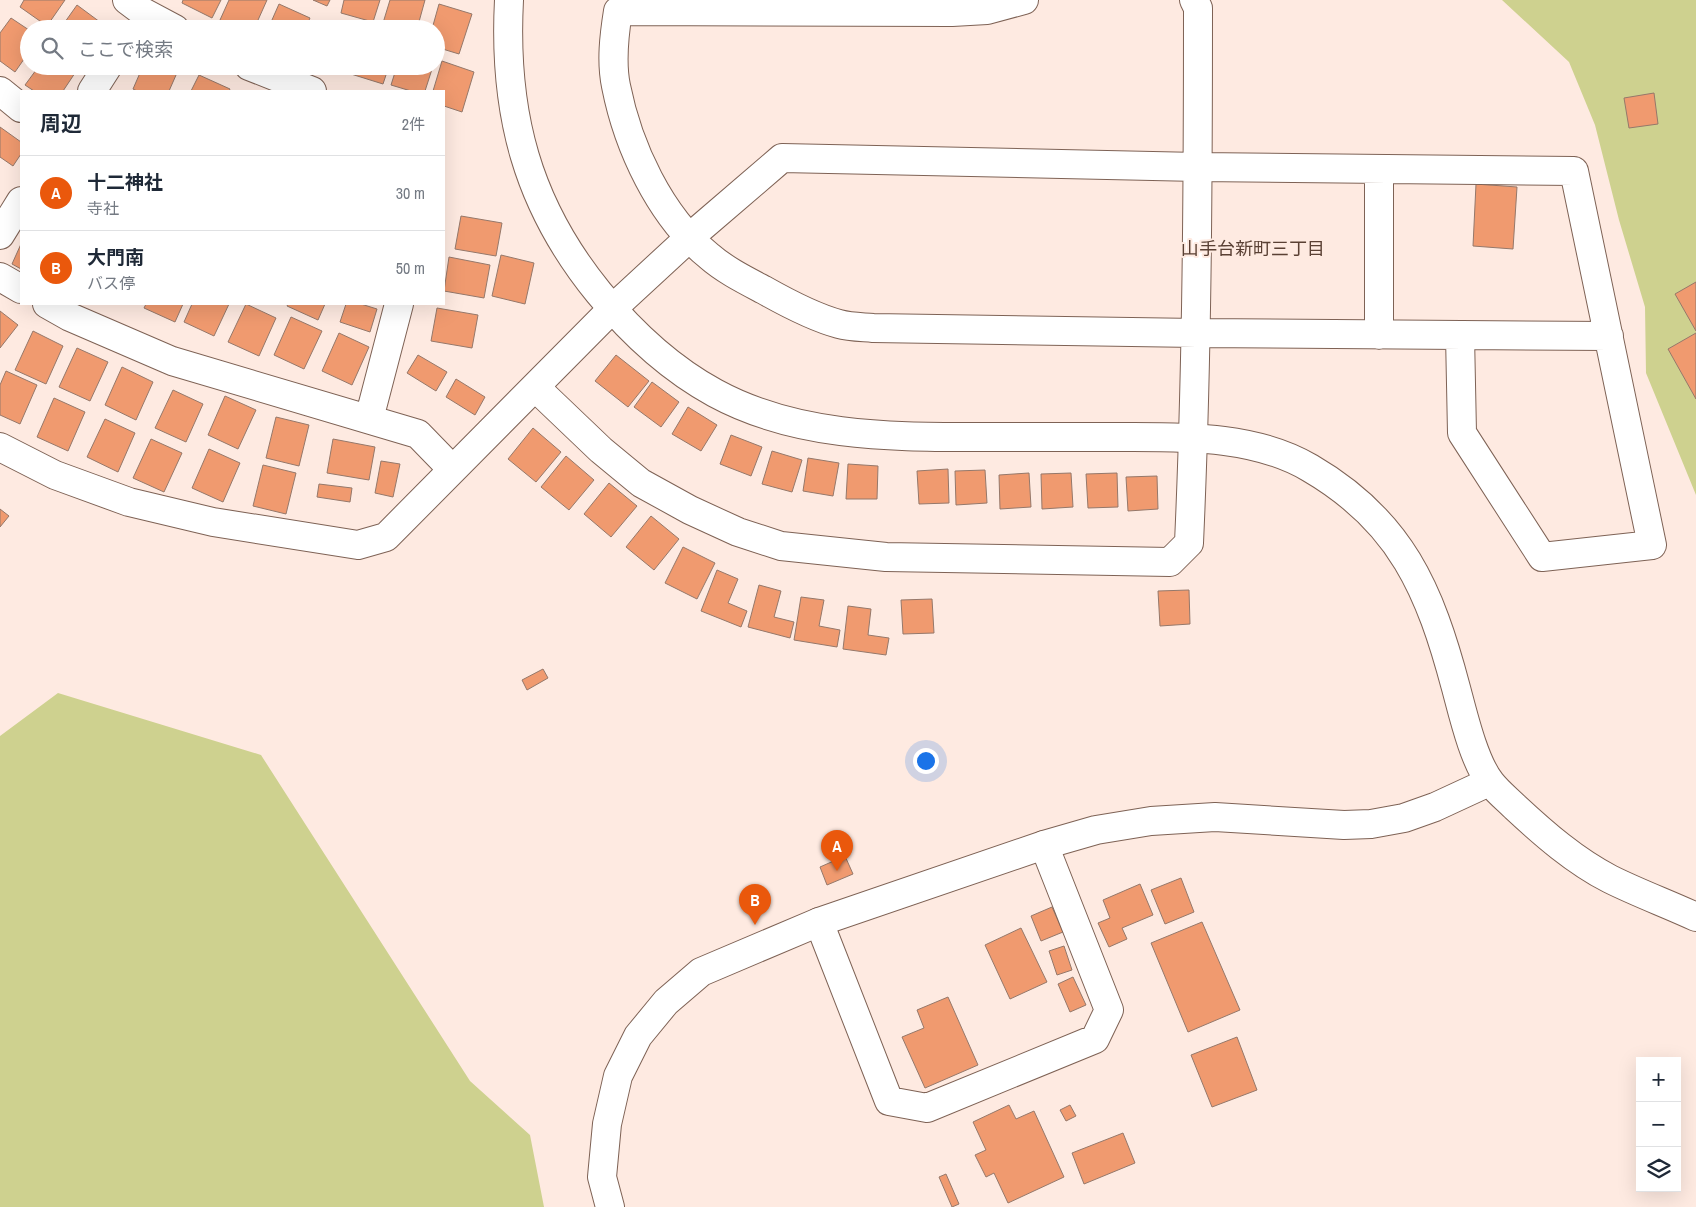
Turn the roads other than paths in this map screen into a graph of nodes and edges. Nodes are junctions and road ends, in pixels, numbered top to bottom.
1 (509, 0) edge
2 (1024, 0) edge
3 (1194, 0) edge
4 (138, 10) edge
5 (157, 20) edge
6 (102, 75) edge
7 (271, 75) edge
8 (93, 90) edge
9 (309, 90) edge
10 (0, 91) edge
11 (20, 107) edge
12 (1198, 167) junction
13 (1379, 169) junction
14 (20, 203) edge
15 (0, 235) edge
16 (690, 237) junction
17 (0, 276) edge
18 (20, 288) edge
19 (49, 305) edge
20 (399, 305) edge
21 (612, 309) junction
22 (1197, 334) junction
23 (1379, 335) junction
24 (1460, 335) junction
25 (1608, 336) junction
26 (535, 386) junction
27 (369, 419) junction
28 (1194, 437) junction
29 (0, 447) edge
30 (452, 469) junction
31 (1489, 782) junction
32 (1044, 845) junction
33 (1696, 917) edge
34 (819, 922) junction
35 (610, 1207) edge

1 - 21 street
2 - 16 street
3 - 12 street
4 - 5 street
6 - 8 street
7 - 9 street
10 - 11 street
12 - 13 street
12 - 16 street
12 - 22 street
13 - 23 street
13 - 25 street
14 - 15 street
16 - 21 street
16 - 22 street
17 - 18 street
19 - 27 street
20 - 27 street
21 - 26 street
21 - 28 street
22 - 23 street
22 - 28 street
23 - 24 street
24 - 25 street
24 - 25 street
26 - 28 street
26 - 30 street
27 - 30 street
28 - 31 street
29 - 30 street
31 - 32 street
31 - 33 street
32 - 34 street
32 - 34 street
34 - 35 street

